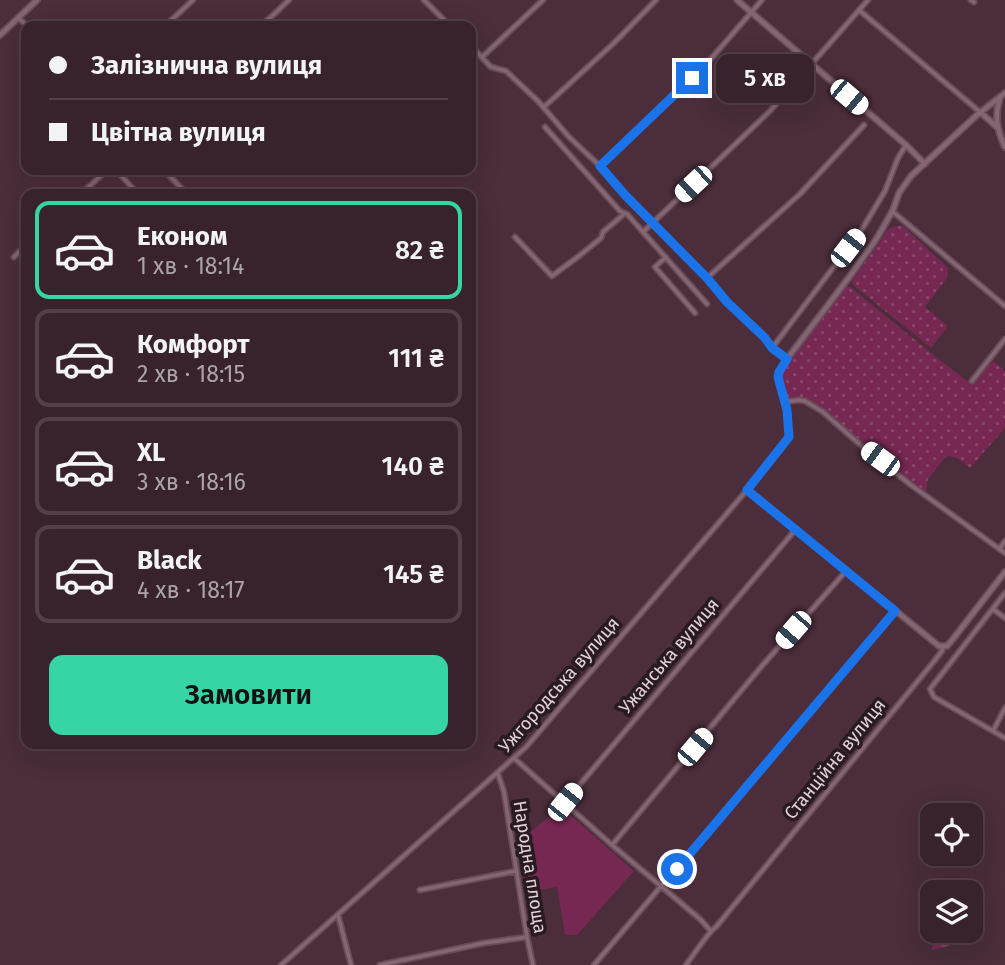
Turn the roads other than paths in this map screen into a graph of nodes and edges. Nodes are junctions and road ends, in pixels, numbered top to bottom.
1 (37, 0) edge
2 (193, 0) edge
3 (289, 0) edge
4 (543, 0) edge
5 (656, 0) edge
6 (737, 0) edge
7 (762, 0) edge
8 (868, 0) edge
9 (427, 1) edge
10 (859, 10) junction
11 (752, 12) junction
12 (18, 18) junction
13 (22, 21) edge
14 (170, 21) edge
15 (267, 21) edge
16 (445, 21) edge
17 (0, 35) edge
18 (476, 51) edge
19 (482, 57) junction
20 (811, 64) junction
21 (1003, 95) edge
22 (543, 107) junction
23 (980, 112) junction
24 (864, 125) dead end
25 (545, 127) dead end
26 (997, 127) junction
27 (906, 145) junction
28 (1005, 147) edge
29 (925, 164) junction
30 (600, 166) junction
31 (102, 175) edge
32 (121, 175) edge
33 (169, 175) edge
34 (86, 189) edge
35 (133, 189) edge
36 (182, 189) edge
37 (892, 211) junction
38 (624, 214) junction
39 (652, 222) junction
40 (643, 232) junction
41 (515, 237) dead end
42 (21, 250) edge
43 (14, 257) dead end
44 (666, 257) junction
45 (707, 278) junction
46 (707, 304) dead end
47 (1005, 306) edge
48 (695, 313) dead end
49 (1005, 339) edge
50 (772, 348) junction
51 (787, 359) junction
52 (972, 380) dead end
53 (785, 402) junction
54 (747, 490) junction
55 (796, 529) junction
56 (1005, 541) edge
57 (1000, 548) junction
58 (1005, 553) edge
59 (846, 571) junction
60 (1005, 572) edge
61 (1005, 593) edge
62 (993, 610) junction
63 (895, 611) junction
64 (1005, 618) edge
65 (943, 646) junction
66 (1005, 708) edge
67 (993, 731) junction
68 (1005, 738) edge
69 (515, 759) junction
70 (498, 774) junction
71 (565, 802) junction
72 (612, 845) junction
73 (516, 871) junction
74 (662, 888) junction
75 (420, 890) dead end
76 (338, 915) junction
77 (710, 931) junction
78 (527, 937) junction
79 (281, 965) edge
80 (351, 965) edge
81 (380, 965) edge
82 (533, 965) edge
83 (594, 965) edge
84 (686, 965) edge

1 - 12 street
2 - 14 street
3 - 15 street
4 - 19 street
5 - 22 street
6 - 11 street
7 - 11 street
8 - 10 street
9 - 16 street
10 - 20 street
10 - 23 street
11 - 20 street
11 - 30 street
12 - 13 street
12 - 17 street
18 - 19 street
19 - 22 street
20 - 27 street
20 - 39 street
21 - 23 street
21 - 26 street
22 - 30 street
23 - 26 street
23 - 29 street
24 - 45 street
25 - 38 street
26 - 28 street
27 - 29 street
27 - 50 street
29 - 37 street
30 - 39 street
31 - 34 street
32 - 35 street
33 - 36 street
37 - 47 street
37 - 51 street
38 - 40 street
38 - 41 street
39 - 40 street
39 - 45 street
40 - 44 street
42 - 43 street
44 - 46 street
44 - 48 street
45 - 50 street
49 - 52 street
50 - 51 street
51 - 53 street
53 - 54 street
53 - 57 street
54 - 55 street
54 - 69 street, Ужгородська вулиця
55 - 59 street
55 - 71 street, Ужанська вулиця
56 - 57 street
57 - 58 street
59 - 63 street
59 - 72 street
60 - 65 street, Станційна вулиця
61 - 62 street
62 - 64 street
62 - 67 street
63 - 65 street
63 - 74 street
65 - 77 street, Станційна вулиця
66 - 67 street
67 - 68 street
69 - 70 street, Ужгородська вулиця
69 - 71 street, Народна площа
70 - 73 street, Народна площа
70 - 76 street, Ужгородська вулиця
71 - 72 street, Народна площа
72 - 74 street, Народна площа
73 - 75 street
73 - 78 street, Народна площа
74 - 77 street, Народна площа
74 - 83 street
76 - 79 street, Ужгородська вулиця
76 - 80 street
77 - 84 street, Станційна вулиця
78 - 81 street
78 - 82 street, Народна площа

